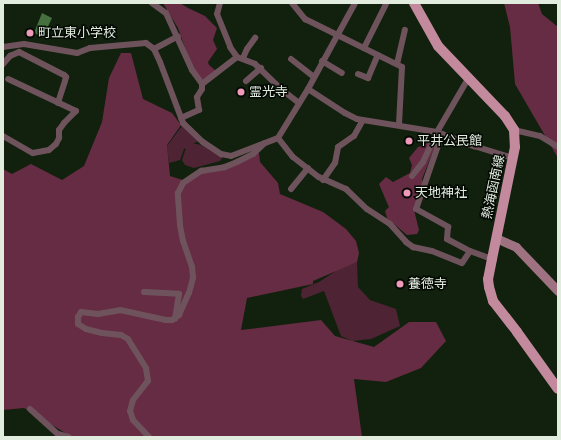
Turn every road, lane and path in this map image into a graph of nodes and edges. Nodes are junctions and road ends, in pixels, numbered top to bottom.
1 (152, 3) edge
2 (220, 3) edge
3 (292, 3) edge
4 (355, 3) edge
5 (414, 3) edge
6 (386, 4) edge
7 (405, 30) dead end
8 (336, 35) junction
9 (178, 36) junction
10 (255, 38) dead end
11 (24, 44) junction
12 (3, 47) edge
13 (364, 48) junction
14 (154, 49) junction
15 (22, 53) junction
16 (378, 56) junction
17 (240, 58) junction
18 (291, 59) dead end
19 (322, 61) junction
20 (3, 64) edge
21 (397, 64) junction
22 (261, 68) junction
23 (342, 73) dead end
24 (358, 74) dead end
25 (314, 77) junction
26 (8, 79) dead end
27 (468, 79) junction
28 (246, 82) dead end
29 (202, 84) junction
30 (308, 89) junction
31 (58, 103) junction
32 (299, 103) junction
33 (181, 118) junction
34 (363, 120) junction
35 (399, 125) junction
36 (514, 130) junction
37 (440, 133) junction
38 (3, 136) edge
39 (278, 138) junction
40 (265, 143) junction
41 (558, 147) edge
42 (513, 158) junction
43 (308, 168) junction
44 (412, 176) dead end
45 (323, 180) junction
46 (291, 190) dead end
47 (496, 238) junction
48 (470, 252) junction
49 (492, 259) junction
50 (558, 290) edge
51 (144, 292) dead end
52 (175, 319) junction
53 (558, 389) edge
54 (30, 409) dead end
55 (68, 437) edge
56 (149, 437) edge

1 - 9 street
2 - 17 street
3 - 8 street
4 - 8 street
5 - 27 main road
6 - 13 street
7 - 21 street
8 - 13 street
8 - 19 street
9 - 14 street
9 - 29 street
10 - 17 street
11 - 12 street
11 - 14 street
11 - 15 street
13 - 16 street
14 - 33 street
15 - 20 street
15 - 31 street
16 - 21 street
16 - 24 street
17 - 22 street
17 - 29 street
18 - 25 street
19 - 23 street
19 - 25 street
21 - 35 street
22 - 28 street
22 - 32 street
25 - 30 street
26 - 31 street
27 - 36 main road
27 - 37 street
29 - 33 street
30 - 32 street
30 - 34 street
31 - 38 street
32 - 39 street
33 - 40 street
34 - 35 street
34 - 45 street
35 - 37 street
36 - 41 street
36 - 42 main road, 熱海函南線
37 - 42 street
37 - 44 street
37 - 48 street
39 - 40 street
39 - 43 street
40 - 52 street
42 - 47 main road, 熱海函南線
43 - 45 street
43 - 46 street
45 - 48 street
47 - 49 main road, 熱海函南線
47 - 50 main road
48 - 49 street
49 - 53 main road, 熱海函南線
51 - 52 street
52 - 56 street
54 - 55 street

